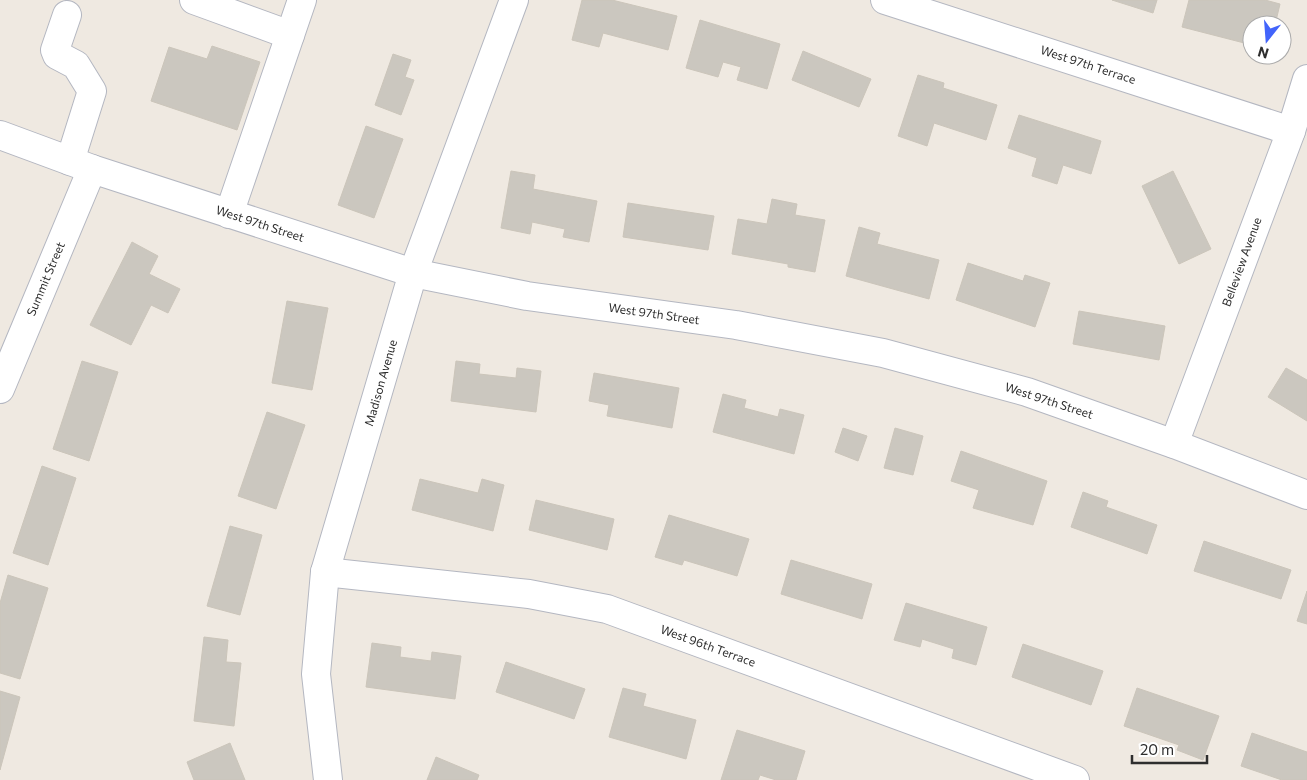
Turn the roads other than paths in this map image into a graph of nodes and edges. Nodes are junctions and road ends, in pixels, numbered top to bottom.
1 (194, 0) edge
2 (302, 0) edge
3 (514, 0) edge
4 (885, 0) edge
5 (67, 15) dead end
6 (290, 35) junction
7 (1307, 79) edge
8 (1291, 131) junction
9 (0, 135) edge
10 (81, 165) junction
11 (229, 214) junction
12 (413, 273) junction
13 (0, 390) edge
14 (1174, 444) junction
15 (1307, 495) edge
16 (325, 572) junction
17 (328, 780) edge
18 (1075, 780) edge

1 - 6 street
2 - 6 street
3 - 12 street, Madison Avenue
4 - 8 street, West 97th Terrace
5 - 10 street, Summit Street
6 - 11 street
7 - 8 street, Belleview Avenue
8 - 14 street, Belleview Avenue
9 - 10 street, West 97th Street
10 - 11 street, West 97th Street
10 - 13 street, Summit Street
11 - 12 street, West 97th Street
12 - 14 street, West 97th Street
12 - 16 street, Madison Avenue
14 - 15 street, West 97th Street
16 - 17 street, Madison Avenue
16 - 18 street, West 96th Terrace

